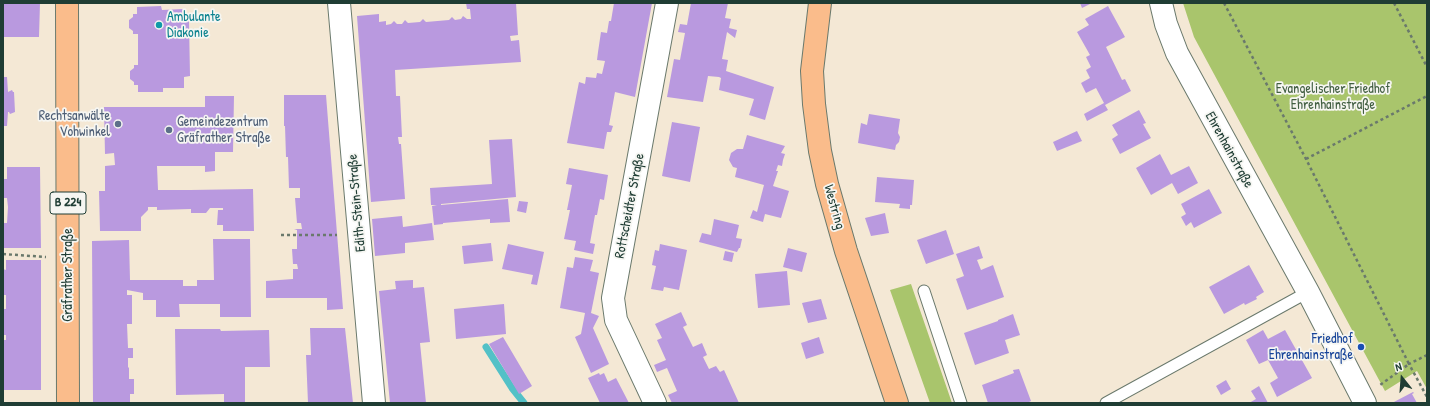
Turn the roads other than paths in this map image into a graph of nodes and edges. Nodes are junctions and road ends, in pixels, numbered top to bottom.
1 (67, 3) edge
2 (339, 3) edge
3 (667, 3) edge
4 (820, 3) edge
5 (1162, 3) edge
6 (924, 292) dead end
7 (1308, 292) junction
8 (1364, 401) edge
9 (1109, 402) edge
10 (68, 403) edge
11 (374, 403) edge
12 (655, 403) edge
13 (897, 403) edge
14 (961, 403) edge

1 - 10 main road, Gräfrather Straße / B 224
2 - 11 street, Edith-Stein-Straße
3 - 12 street, Rottscheidter Straße
4 - 13 main road, Westring
5 - 7 street, Ehrenhainstraße
6 - 14 lane
7 - 8 street, Ehrenhainstraße
7 - 9 lane

